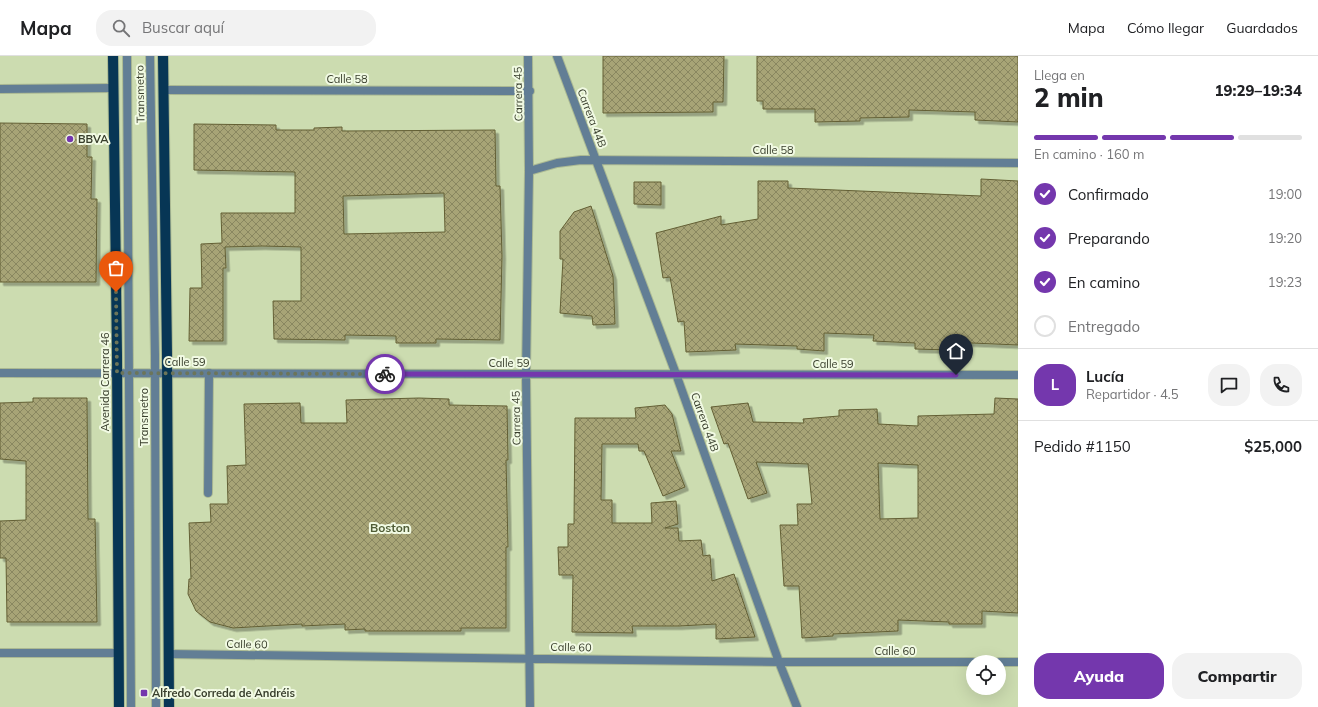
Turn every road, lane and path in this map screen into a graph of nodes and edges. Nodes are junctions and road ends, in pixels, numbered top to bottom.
1 (113, 56) edge
2 (127, 56) edge
3 (150, 56) edge
4 (163, 56) edge
5 (528, 56) edge
6 (557, 56) edge
7 (113, 88) junction
8 (0, 89) edge
9 (163, 90) junction
10 (530, 91) junction
11 (596, 160) junction
12 (1018, 163) edge
13 (530, 171) junction
14 (0, 372) edge
15 (117, 373) junction
16 (128, 373) junction
17 (155, 373) junction
18 (167, 373) junction
19 (209, 373) junction
20 (526, 374) junction
21 (676, 374) junction
22 (1018, 375) edge
23 (208, 493) dead end
24 (0, 653) edge
25 (118, 653) junction
26 (169, 654) junction
27 (529, 658) junction
28 (779, 662) junction
29 (966, 662) edge
30 (1006, 662) edge
31 (1018, 662) edge
32 (118, 707) edge
33 (131, 707) edge
34 (156, 707) edge
35 (169, 707) edge
36 (530, 707) edge
37 (797, 707) edge

1 - 7 main road, Avenida Carrera 46
2 - 16 street, Transmetro
3 - 17 street, Transmetro
4 - 9 main road
5 - 10 street, Carrera 45
6 - 11 street, Carrera 44B
7 - 8 street
7 - 15 main road, Avenida Carrera 46
9 - 10 street, Calle 58
9 - 18 main road
10 - 13 street, Carrera 45
11 - 12 street, Calle 58
11 - 13 street, Calle 58
11 - 21 street, Carrera 44B
13 - 20 street, Carrera 45
14 - 15 street, Calle 59
15 - 16 street, Calle 59
15 - 25 main road, Avenida Carrera 46
16 - 17 street, Calle 59
16 - 33 street, Transmetro
17 - 18 street, Calle 59
17 - 34 street, Transmetro
18 - 19 street, Calle 59
18 - 26 main road
19 - 20 street, Calle 59
19 - 23 street
20 - 21 street, Calle 59
20 - 27 street, Carrera 45
21 - 22 street, Calle 59
21 - 28 street, Carrera 44B
24 - 25 street
25 - 32 main road, Avenida Carrera 46
26 - 27 street, Calle 60
26 - 35 main road
27 - 28 street, Calle 60
27 - 36 street, Carrera 45
28 - 29 street, Calle 60
28 - 37 street, Carrera 44B
30 - 31 street

